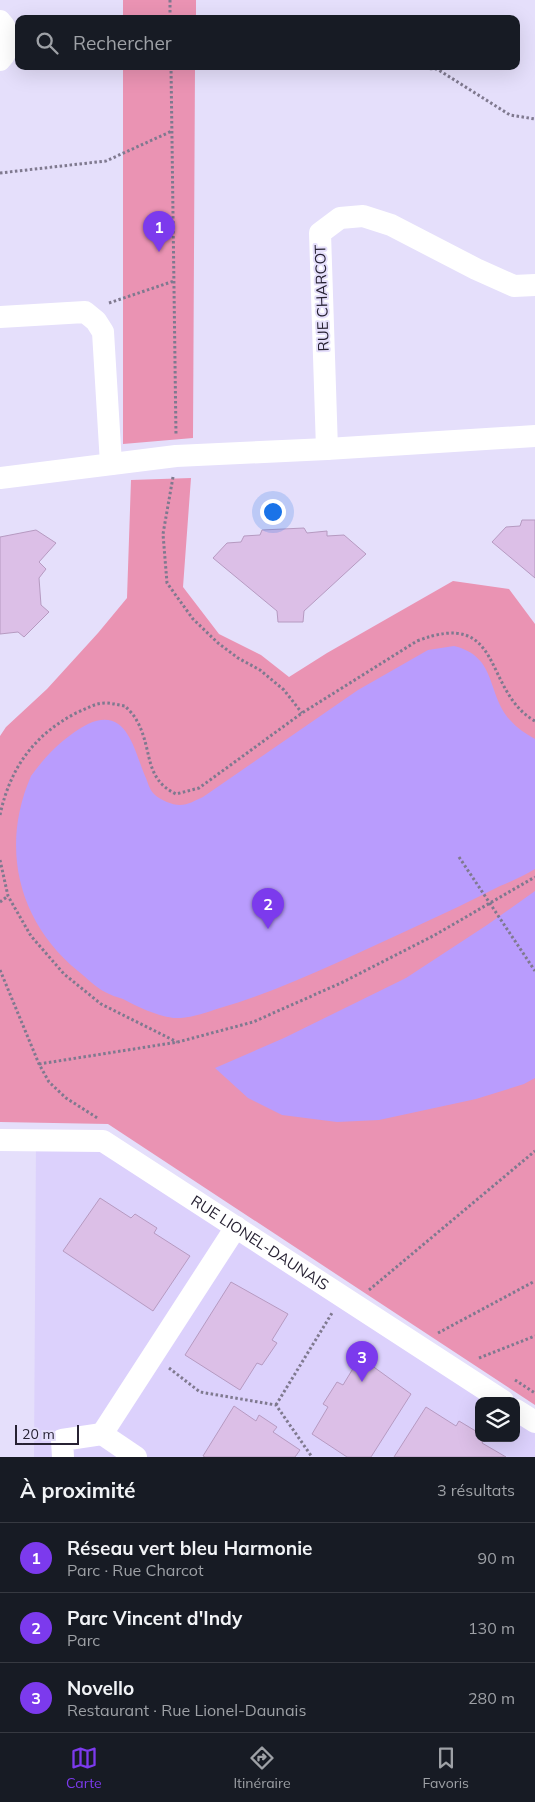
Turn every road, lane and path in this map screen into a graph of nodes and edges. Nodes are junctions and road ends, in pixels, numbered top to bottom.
1 (170, 0) edge
2 (170, 15) edge
3 (0, 21) edge
4 (0, 60) edge
5 (171, 70) edge
6 (439, 70) edge
7 (535, 119) edge
8 (172, 131) junction
9 (0, 174) edge
10 (174, 282) junction
11 (535, 285) edge
12 (85, 312) junction
13 (0, 317) edge
14 (535, 436) edge
15 (327, 450) junction
16 (176, 456) junction
17 (111, 464) junction
18 (0, 478) edge
19 (302, 713) junction
20 (535, 721) edge
21 (0, 815) edge
22 (459, 857) dead end
23 (0, 860) edge
24 (535, 877) edge
25 (8, 896) junction
26 (0, 902) edge
27 (490, 903) junction
28 (0, 970) edge
29 (535, 970) edge
30 (178, 1042) junction
31 (39, 1064) junction
32 (105, 1123) dead end
33 (0, 1140) edge
34 (535, 1151) edge
35 (236, 1227) junction
36 (535, 1281) edge
37 (376, 1295) dead end
38 (342, 1296) junction
39 (430, 1328) dead end
40 (438, 1333) junction
41 (535, 1336) edge
42 (446, 1338) dead end
43 (471, 1353) dead end
44 (153, 1356) junction
45 (479, 1358) junction
46 (487, 1363) dead end
47 (511, 1378) dead end
48 (535, 1393) edge
49 (497, 1397) edge
50 (276, 1405) junction
51 (520, 1413) edge
52 (535, 1422) edge
53 (102, 1434) junction
54 (62, 1457) edge
55 (136, 1457) edge
56 (312, 1457) edge

1 - 2 path
3 - 4 street
5 - 8 path
6 - 7 path
8 - 9 path
8 - 10 path
10 - 12 path
10 - 16 path
11 - 15 street, RUE CHARCOT
12 - 13 street
12 - 17 street
14 - 15 street
15 - 16 street
16 - 17 street
16 - 19 path
17 - 18 street
19 - 20 path
19 - 21 path
22 - 27 path
23 - 25 path
24 - 27 path
25 - 26 path
25 - 30 path
27 - 29 path
27 - 30 path
28 - 31 path
30 - 31 path
31 - 32 path
33 - 35 street, RUE LIONEL-DAUNAIS
34 - 37 path
35 - 38 street, RUE LIONEL-DAUNAIS
35 - 44 street
36 - 40 path
38 - 49 street, RUE LIONEL-DAUNAIS
38 - 50 path
39 - 40 path
40 - 42 path
41 - 45 path
43 - 45 path
44 - 50 path
44 - 53 street
45 - 46 path
47 - 48 path
50 - 56 path
51 - 52 street
53 - 54 street
53 - 55 street

